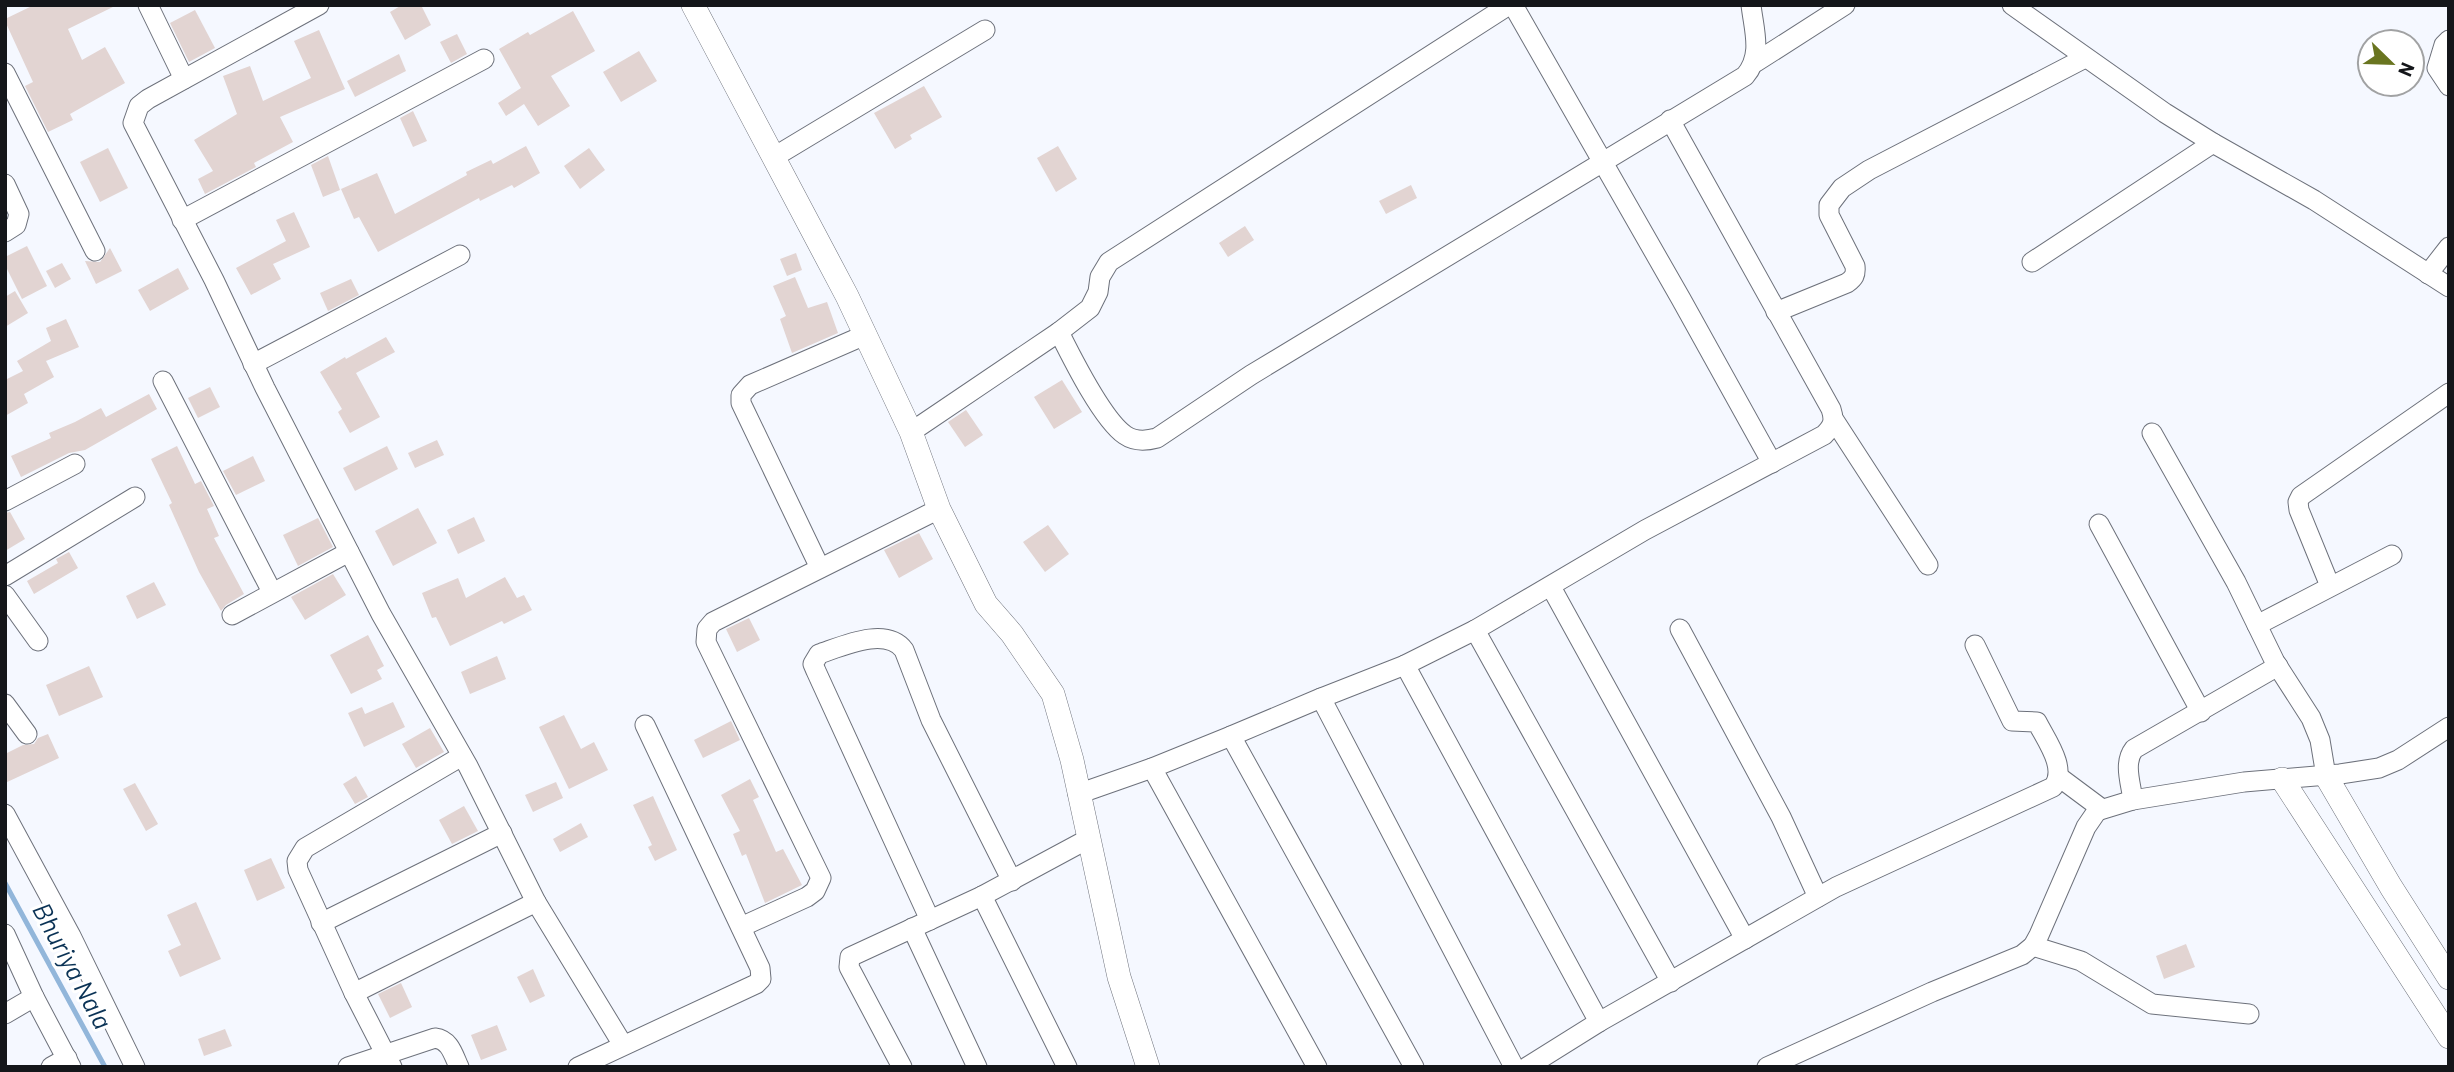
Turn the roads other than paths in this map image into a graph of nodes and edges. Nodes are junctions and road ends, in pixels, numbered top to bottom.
1 (148, 5) edge
2 (319, 5) edge
3 (693, 5) edge
4 (1511, 5) edge
5 (1751, 5) edge
6 (1845, 5) edge
7 (2012, 5) edge
8 (985, 30) dead end
9 (2449, 40) edge
10 (2085, 58) junction
11 (484, 60) dead end
12 (1756, 62) junction
13 (5, 73) edge
14 (184, 79) junction
15 (2449, 86) edge
16 (1670, 120) junction
17 (2213, 143) junction
18 (774, 157) junction
19 (1601, 163) junction
20 (5, 184) edge
21 (182, 220) junction
22 (5, 232) edge
23 (2449, 247) edge
24 (95, 251) dead end
25 (460, 255) dead end
26 (2032, 262) dead end
27 (2428, 274) junction
28 (2449, 287) edge
29 (1776, 312) junction
30 (1059, 332) junction
31 (865, 335) junction
32 (253, 363) junction
33 (163, 382) dead end
34 (2449, 393) edge
35 (1834, 420) junction
36 (911, 432) junction
37 (2152, 433) dead end
38 (1772, 463) junction
39 (75, 464) dead end
40 (135, 497) dead end
41 (5, 501) edge
42 (939, 509) junction
43 (2099, 524) dead end
44 (349, 552) junction
45 (2392, 555) dead end
46 (1928, 565) dead end
47 (820, 568) junction
48 (5, 576) edge
49 (2330, 586) junction
50 (1551, 587) junction
51 (272, 592) junction
52 (5, 596) edge
53 (232, 615) dead end
54 (2257, 625) junction
55 (1679, 629) dead end
56 (1475, 631) junction
57 (38, 641) dead end
58 (1975, 645) dead end
59 (1405, 666) junction
60 (2278, 666) junction
61 (1321, 698) junction
62 (5, 704) edge
63 (2201, 712) junction
64 (645, 725) dead end
65 (2449, 727) edge
66 (27, 734) dead end
67 (1231, 736) junction
68 (462, 757) junction
69 (1152, 768) junction
70 (2059, 776) junction
71 (2326, 776) junction
72 (2283, 779) junction
73 (1078, 794) junction
74 (2133, 800) junction
75 (2102, 809) junction
76 (5, 814) edge
77 (502, 833) junction
78 (1088, 839) junction
79 (1012, 881) junction
80 (982, 896) junction
81 (1818, 897) junction
82 (536, 902) junction
83 (321, 923) junction
84 (921, 923) junction
85 (741, 927) junction
86 (5, 934) edge
87 (1745, 939) junction
88 (2033, 946) junction
89 (2449, 978) edge
90 (1671, 982) junction
91 (354, 993) junction
92 (34, 997) junction
93 (5, 1014) edge
94 (2249, 1014) dead end
95 (1599, 1023) junction
96 (2449, 1037) edge
97 (623, 1045) junction
98 (388, 1061) edge
99 (63, 1064) edge
100 (135, 1067) edge
101 (348, 1067) edge
102 (459, 1067) edge
103 (578, 1067) edge
104 (902, 1067) edge
105 (977, 1067) edge
106 (1067, 1067) edge
107 (1148, 1067) edge
108 (1317, 1067) edge
109 (1415, 1067) edge
110 (1514, 1067) edge
111 (1527, 1067) edge
112 (1767, 1067) edge

1 - 14 street
2 - 14 street
3 - 18 street
4 - 19 street
4 - 30 street
5 - 12 street
6 - 12 street
7 - 10 street
8 - 18 street
9 - 15 street
10 - 17 street
10 - 29 street
11 - 21 street
12 - 16 street
13 - 24 street
14 - 21 street
16 - 19 street
16 - 29 street
17 - 26 street
17 - 27 street
18 - 31 street
19 - 30 street
19 - 38 street
20 - 22 street
21 - 32 street
23 - 27 street
25 - 32 street
27 - 28 street
29 - 35 street
30 - 36 street
31 - 36 street
31 - 47 street
32 - 44 street
33 - 51 street
34 - 49 street
35 - 38 street
35 - 46 street
36 - 42 street
37 - 54 street
38 - 50 street
39 - 41 street
40 - 48 street
42 - 47 street
42 - 73 street
43 - 63 street
44 - 51 street
44 - 68 street
45 - 49 street
47 - 85 street
49 - 54 street
50 - 56 street
50 - 87 street
51 - 53 street
52 - 57 street
54 - 60 street
55 - 81 street
56 - 59 street
56 - 90 street
58 - 70 street
59 - 61 street
59 - 95 street
60 - 63 street
60 - 71 street
61 - 67 street
61 - 110 street
62 - 66 street
63 - 74 street
64 - 85 street
65 - 71 street
67 - 69 street
67 - 109 street
68 - 77 street
68 - 83 street
69 - 73 street
69 - 108 street
70 - 75 street
70 - 81 street
71 - 72 street
71 - 89 street
72 - 74 street
72 - 96 street
73 - 78 street
74 - 75 street
75 - 88 street
76 - 100 street
77 - 82 street
77 - 83 street
78 - 79 street
78 - 107 street
79 - 80 street
79 - 84 street
80 - 84 street
80 - 106 street
81 - 87 street
82 - 91 street
82 - 97 street
83 - 91 street
84 - 104 street
84 - 105 street
85 - 97 street
86 - 92 street
87 - 90 street
88 - 94 street
88 - 112 street
90 - 95 street
91 - 98 street
92 - 93 street
92 - 99 street
95 - 111 street
97 - 103 street
98 - 101 street
98 - 102 street

